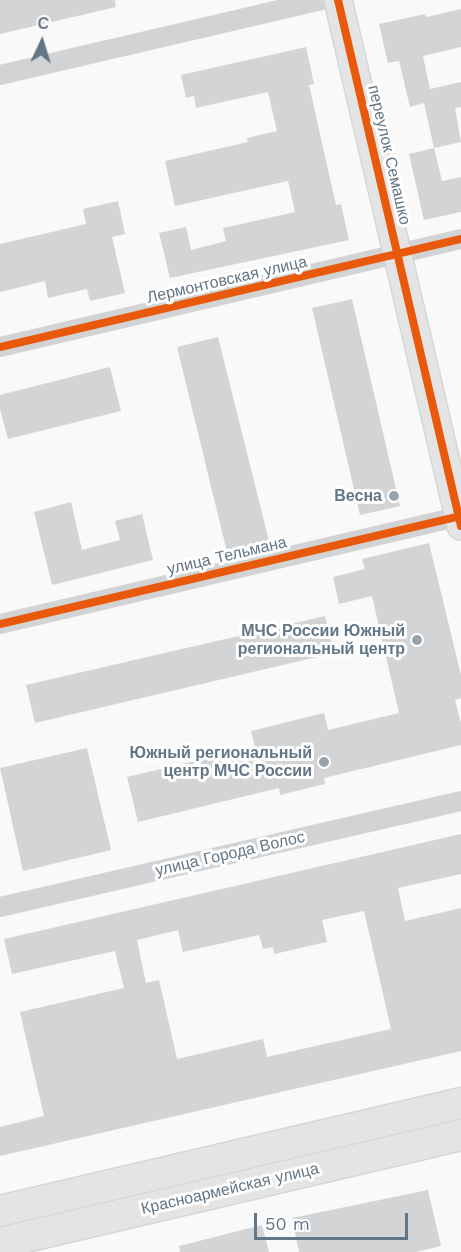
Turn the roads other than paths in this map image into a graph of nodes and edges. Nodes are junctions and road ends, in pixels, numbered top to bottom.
1 (322, 0) edge
2 (338, 0) edge
3 (0, 75) edge
4 (461, 239) edge
5 (398, 254) junction
6 (0, 347) edge
7 (460, 520) edge
8 (0, 624) edge
9 (461, 801) edge
10 (0, 907) edge
11 (461, 1103) edge
12 (461, 1135) edge
13 (0, 1211) edge
14 (0, 1243) edge

1 - 3 street
2 - 5 street, переулок Семашко
4 - 5 street, Лермонтовская улица
5 - 6 street, Лермонтовская улица
5 - 7 street, переулок Семашко
7 - 8 street, улица Тельмана
9 - 10 street, улица Города Волос
11 - 13 main road, Красноармейская улица
12 - 14 main road, Красноармейская улица

